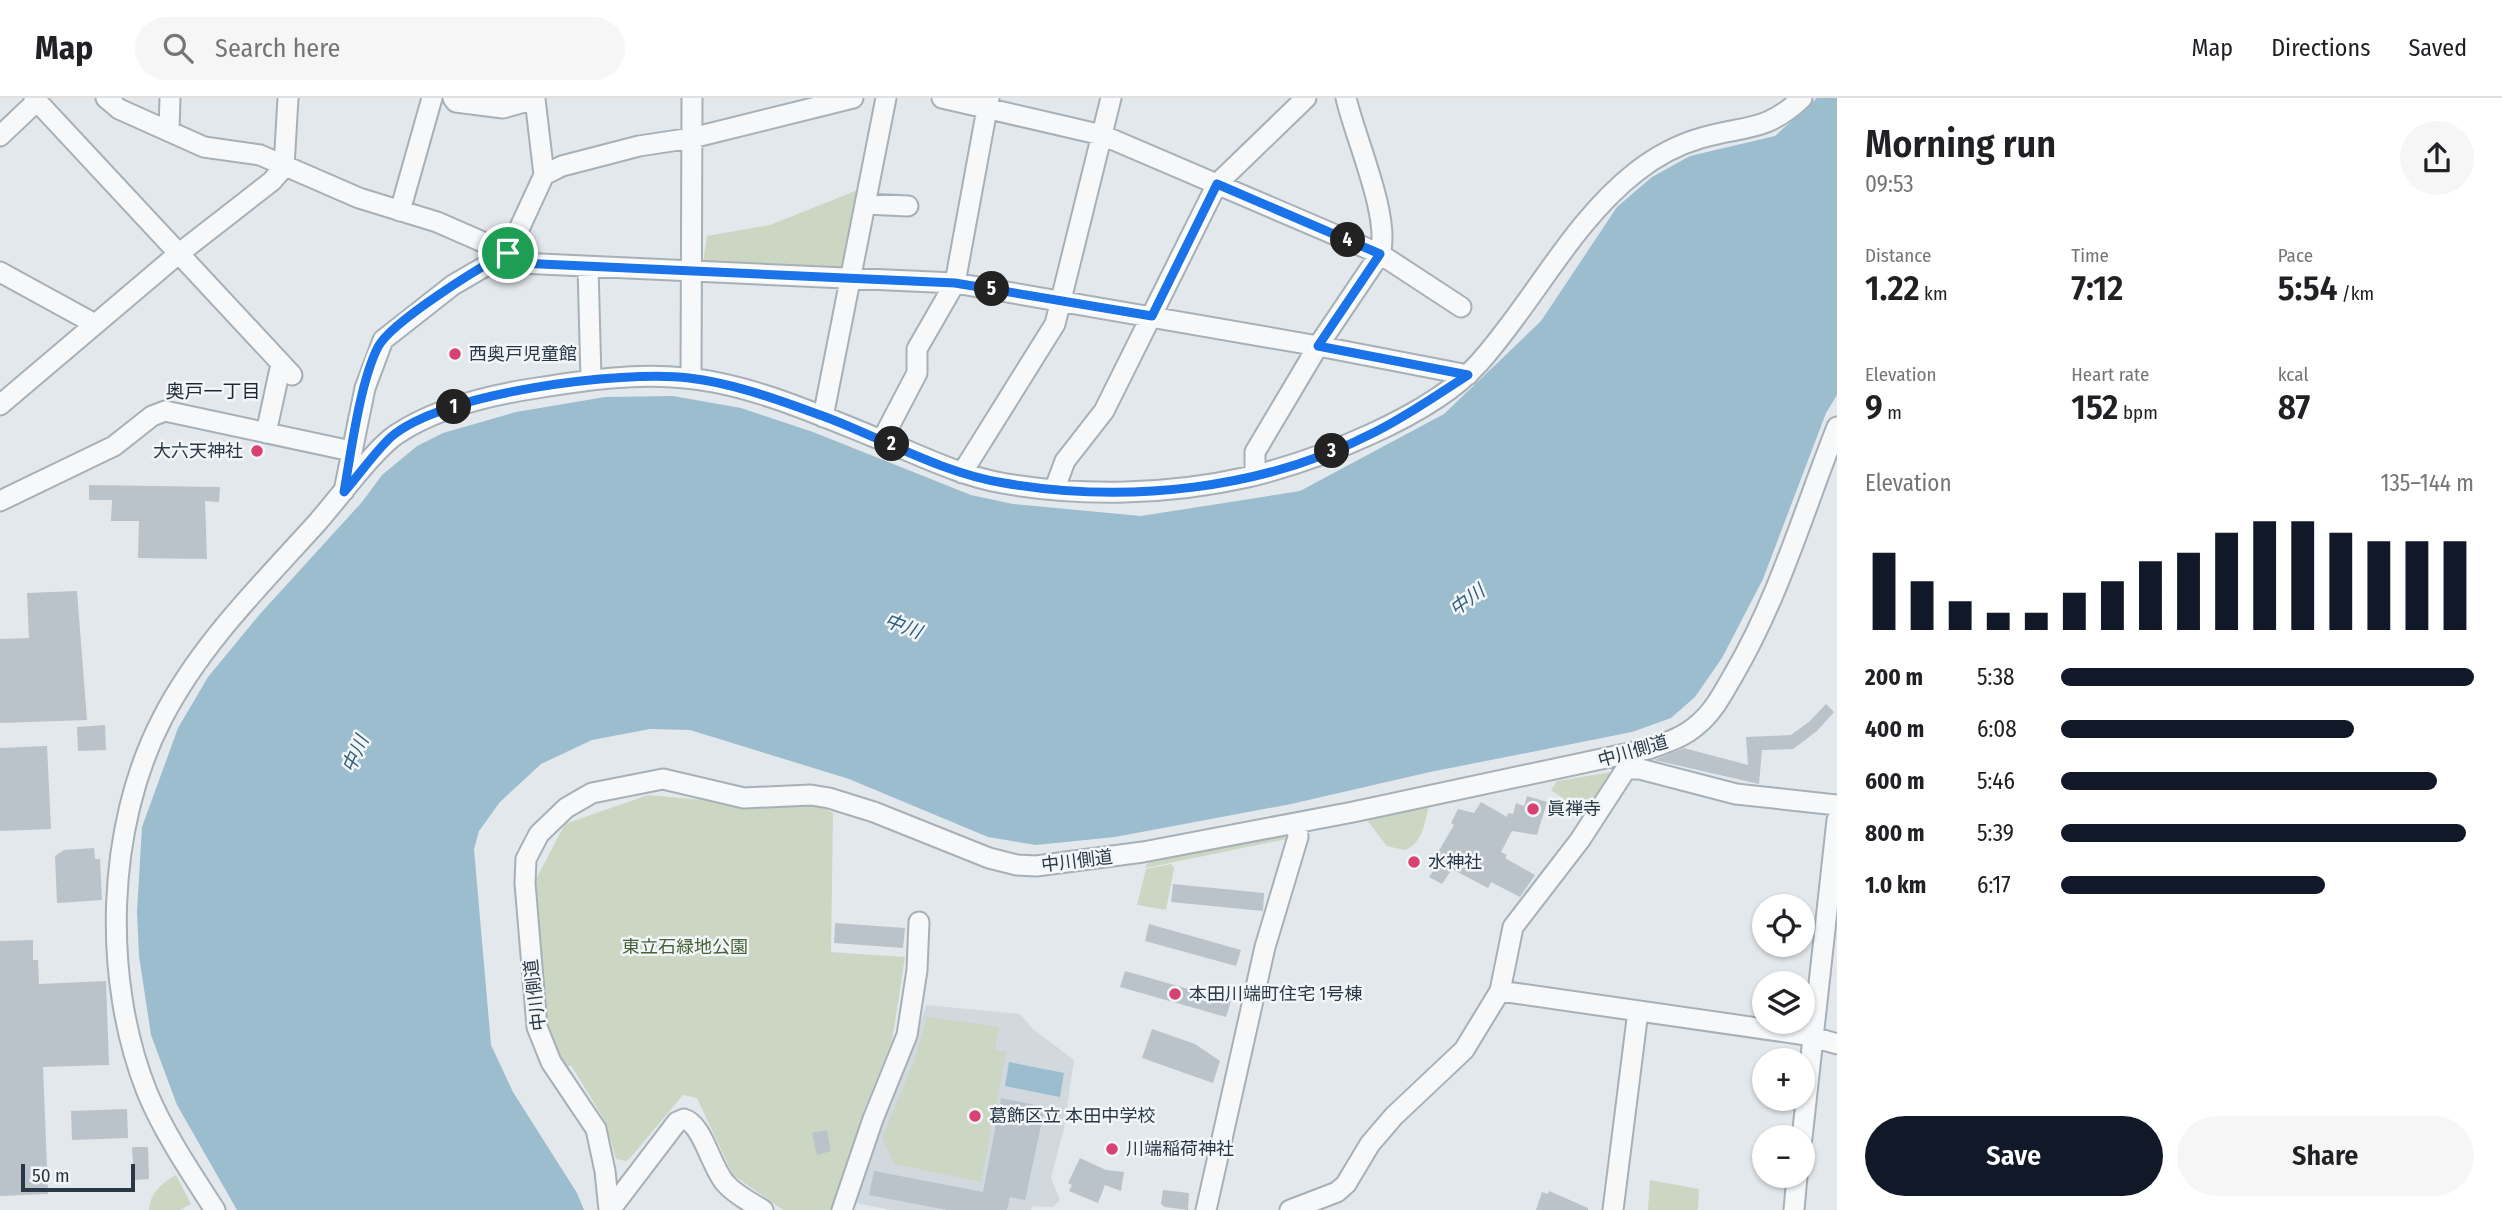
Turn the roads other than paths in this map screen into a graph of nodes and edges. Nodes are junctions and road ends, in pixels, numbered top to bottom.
1 (106, 98) edge
2 (170, 98) edge
3 (288, 98) edge
4 (432, 98) edge
5 (453, 98) edge
6 (536, 98) edge
7 (692, 98) edge
8 (853, 98) edge
9 (886, 98) edge
10 (942, 98) edge
11 (1111, 98) edge
12 (1306, 98) edge
13 (1346, 98) edge
14 (1802, 98) edge
15 (36, 100) edge
16 (988, 103) edge
17 (5, 125) edge
18 (169, 130) junction
19 (1102, 135) junction
20 (692, 138) junction
21 (284, 167) junction
22 (544, 175) junction
23 (1217, 184) junction
24 (865, 204) junction
25 (908, 206) dead end
26 (400, 211) junction
27 (508, 253) junction
28 (1380, 254) junction
29 (177, 255) junction
30 (588, 267) junction
31 (692, 271) junction
32 (0, 272) edge
33 (852, 277) junction
34 (955, 283) junction
35 (1062, 300) junction
36 (1461, 307) dead end
37 (1152, 316) junction
38 (95, 324) junction
39 (1318, 346) junction
40 (1468, 375) junction
41 (691, 378) junction
42 (591, 379) junction
43 (0, 405) edge
44 (823, 417) junction
45 (1837, 427) edge
46 (266, 433) junction
47 (392, 436) junction
48 (882, 440) junction
49 (353, 447) junction
50 (962, 473) junction
51 (1255, 475) junction
52 (1055, 488) junction
53 (344, 492) junction
54 (0, 501) edge
55 (1837, 805) edge
56 (1837, 820) edge
57 (1297, 823) junction
58 (919, 922) dead end
59 (1500, 991) junction
60 (1638, 1011) junction
61 (1812, 1037) junction
62 (1837, 1044) edge
63 (1802, 1125) edge
64 (640, 1168) junction
65 (605, 1171) junction
66 (1796, 1188) edge
67 (1341, 1201) edge
68 (206, 1207) edge
69 (610, 1210) edge
70 (763, 1210) edge
71 (842, 1210) edge
72 (1206, 1210) edge
73 (1290, 1210) edge
74 (1613, 1210) edge
75 (1794, 1210) edge

1 - 18 street
2 - 18 street
3 - 21 street
4 - 26 street
5 - 6 street
6 - 22 street
7 - 20 street
8 - 20 street
9 - 24 street
10 - 16 street
11 - 19 street
12 - 23 street
13 - 28 street
14 - 40 street
15 - 17 street
15 - 29 street
16 - 19 street
16 - 34 street
18 - 21 street
19 - 23 street
19 - 35 street
20 - 22 street
20 - 31 street
21 - 26 street
21 - 29 street
22 - 27 street
23 - 28 street
23 - 37 street
24 - 25 street
24 - 33 street
26 - 27 street
27 - 30 street
27 - 49 street
28 - 36 street
28 - 39 street
29 - 38 street
29 - 46 street
30 - 31 street
30 - 42 street
31 - 33 street
31 - 41 street
32 - 38 street
33 - 34 street
33 - 44 street
34 - 35 street
34 - 48 street
35 - 37 street
35 - 50 street
37 - 39 street
37 - 52 street
38 - 43 street
39 - 40 street
39 - 51 street
40 - 51 street
41 - 42 street
41 - 44 street
42 - 47 street
44 - 48 street
45 - 57 street, 中川側道
46 - 49 street
46 - 54 street
47 - 49 street
47 - 53 street
48 - 50 street
49 - 53 street
50 - 52 street
51 - 52 street
53 - 68 street
55 - 59 street
56 - 61 street
57 - 65 street, 中川側道
57 - 72 street
58 - 71 street
59 - 60 street
59 - 67 street
60 - 61 street
60 - 74 street
61 - 62 street
61 - 63 street
64 - 65 street
64 - 69 street
64 - 70 street
65 - 69 street, 中川側道
66 - 75 street
67 - 73 street

